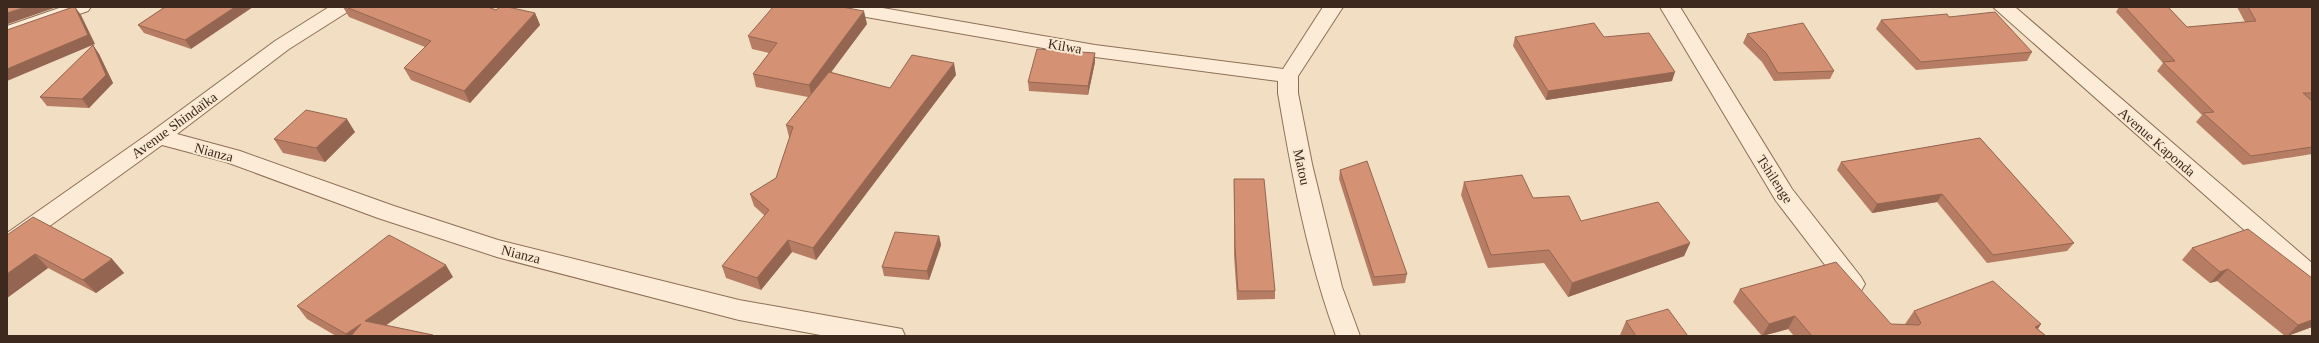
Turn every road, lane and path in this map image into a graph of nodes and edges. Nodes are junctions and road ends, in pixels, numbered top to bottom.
1 (81, 7) edge
2 (342, 7) edge
3 (843, 7) edge
4 (1333, 7) edge
5 (1670, 7) edge
6 (2003, 7) edge
7 (7, 33) edge
8 (1288, 76) junction
9 (159, 137) junction
10 (7, 245) edge
11 (2312, 277) edge
12 (1867, 300) edge
13 (893, 336) edge
14 (1348, 336) edge

1 - 7 street
2 - 9 street, Avenue Shindaïka
3 - 8 street, Kilwa
4 - 8 street
5 - 12 street, Tshilenge
6 - 11 street, Avenue Kaponda
8 - 14 street, Matou
9 - 10 street, Avenue Shindaïka
9 - 13 street, Nianza

